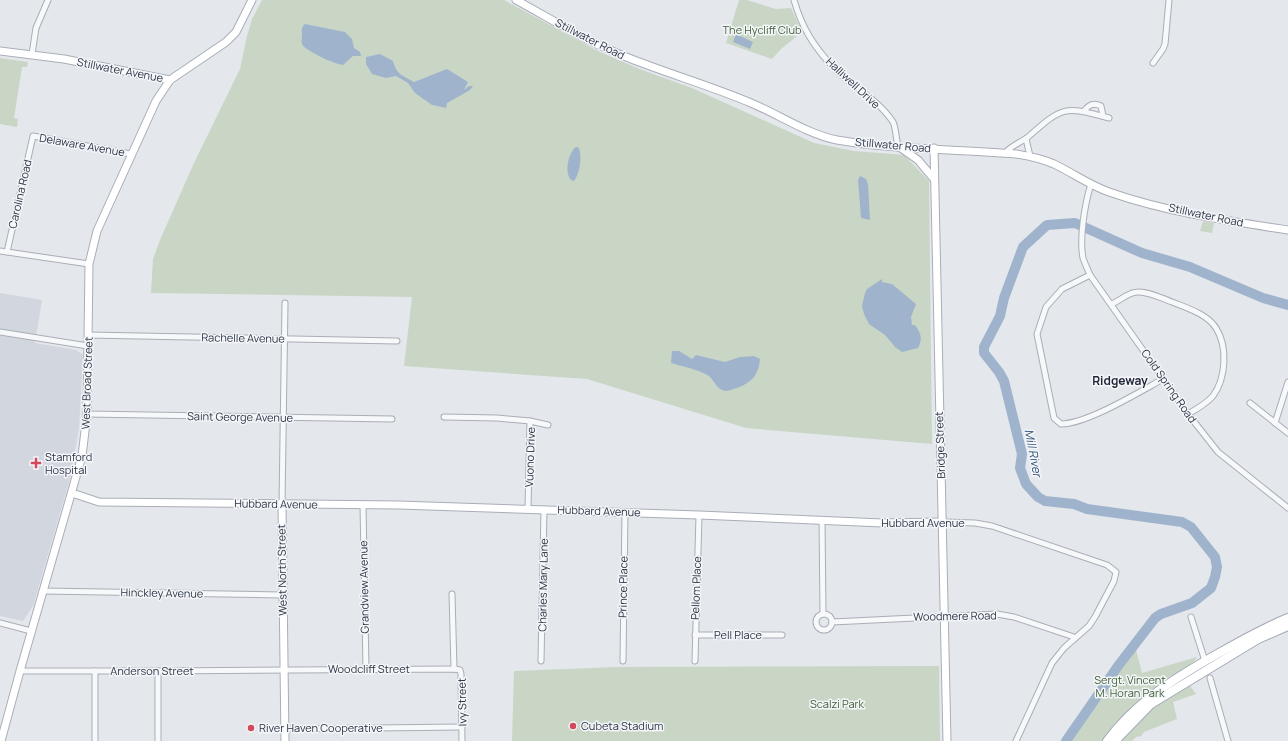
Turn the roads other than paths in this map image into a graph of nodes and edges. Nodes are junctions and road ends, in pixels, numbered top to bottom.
1 (48, 0) edge
2 (252, 0) edge
3 (516, 0) edge
4 (794, 0) edge
5 (1168, 0) edge
6 (0, 51) edge
7 (32, 54) junction
8 (1153, 63) dead end
9 (170, 80) junction
10 (1084, 111) junction
11 (32, 136) joint
12 (1026, 138) junction
13 (898, 146) junction
14 (934, 148) junction
15 (1005, 153) junction
16 (132, 154) junction
17 (1030, 156) junction
18 (934, 179) junction
19 (1091, 184) junction
20 (1288, 230) edge
21 (0, 251) edge
22 (7, 252) junction
23 (89, 264) junction
24 (1090, 276) junction
25 (285, 304) dead end
26 (1112, 304) junction
27 (0, 332) edge
28 (88, 335) junction
29 (284, 339) junction
30 (397, 341) dead end
31 (88, 346) junction
32 (1163, 379) junction
33 (1288, 382) edge
34 (1250, 403) dead end
35 (87, 414) junction
36 (1188, 414) junction
37 (444, 417) dead end
38 (283, 418) junction
39 (392, 419) dead end
40 (530, 421) junction
41 (1275, 423) junction
42 (548, 425) dead end
43 (1288, 433) edge
44 (72, 493) junction
45 (282, 504) junction
46 (363, 505) junction
47 (528, 508) junction
48 (1288, 508) edge
49 (544, 510) junction
50 (625, 512) junction
51 (699, 515) junction
52 (822, 520) junction
53 (942, 522) junction
54 (42, 592) junction
55 (282, 594) junction
56 (452, 594) dead end
57 (823, 614) junction
58 (946, 616) junction
59 (1191, 618) dead end
60 (1288, 618) edge
61 (832, 622) junction
62 (0, 623) edge
63 (1288, 626) edge
64 (31, 631) junction
65 (695, 635) junction
66 (782, 635) dead end
67 (1074, 637) junction
68 (541, 661) dead end
69 (622, 661) dead end
70 (695, 661) dead end
71 (1205, 661) junction
72 (366, 669) junction
73 (454, 669) junction
74 (95, 670) junction
75 (283, 670) junction
76 (20, 671) junction
77 (158, 671) junction
78 (1210, 678) dead end
79 (4, 717) edge
80 (462, 727) junction
81 (285, 729) junction
82 (1, 741) edge
83 (95, 741) edge
84 (158, 741) edge
85 (285, 741) edge
86 (462, 741) edge
87 (947, 741) edge
88 (1016, 741) edge
89 (1108, 741) edge
90 (1115, 741) edge
91 (1228, 741) edge

1 - 7 street
2 - 9 main road, Stillwater Avenue
3 - 13 main road, Stillwater Road
4 - 13 street, Halliwell Drive
5 - 8 street
6 - 7 main road, Stillwater Avenue
7 - 9 main road, Stillwater Avenue
9 - 16 main road, West Broad Street
10 - 10 street
10 - 12 street
11 - 16 street, Delaware Avenue
11 - 22 street, Carolina Road
12 - 15 street
12 - 17 street
13 - 14 main road, Stillwater Road
13 - 18 main road
14 - 15 main road, Stillwater Road
14 - 18 main road, Bridge Street
15 - 17 main road, Stillwater Road
16 - 23 main road, West Broad Street
17 - 19 main road, Stillwater Road
18 - 53 main road, Bridge Street
19 - 20 main road, Stillwater Road
19 - 24 street, Cold Spring Road
21 - 22 street
22 - 23 street
23 - 28 main road, West Broad Street
24 - 26 street, Cold Spring Road
24 - 32 street
25 - 29 street, West North Street
26 - 32 street, Cold Spring Road
26 - 36 street
27 - 31 street
28 - 29 street, Rachelle Avenue
28 - 31 main road, West Broad Street
29 - 30 street, Rachelle Avenue
29 - 38 street, West North Street
31 - 35 main road, West Broad Street
32 - 36 street, Cold Spring Road
33 - 41 street
34 - 41 street
35 - 38 street, Saint George Avenue
35 - 44 main road, West Broad Street
36 - 48 street, Cold Spring Road
37 - 40 street
38 - 39 street, Saint George Avenue
38 - 45 street, West North Street
40 - 42 street, Vuono Drive
40 - 47 street, Vuono Drive
41 - 43 street
44 - 45 main road, Hubbard Avenue
44 - 54 main road, West Broad Street
45 - 46 main road, Hubbard Avenue
45 - 55 main road, West North Street
46 - 47 main road, Hubbard Avenue
46 - 72 street, Grandview Avenue
47 - 49 main road, Hubbard Avenue
49 - 50 main road, Hubbard Avenue
49 - 68 street, Charles Mary Lane
50 - 51 main road, Hubbard Avenue
50 - 69 street, Prince Place
51 - 52 main road, Hubbard Avenue
51 - 65 street, Pellom Place
52 - 53 main road, Hubbard Avenue
52 - 57 street, Woodmere Road
53 - 58 main road, Bridge Street
53 - 67 street, Hubbard Avenue
54 - 55 street, Hinckley Avenue
54 - 64 main road, West Broad Street
55 - 75 main road, West North Street
56 - 73 street
57 - 61 street
57 - 61 street, Woodmere Road
58 - 61 street, Woodmere Road
58 - 67 street, Woodmere Road
58 - 87 main road, Bridge Street
59 - 71 street
60 - 71 main road
62 - 64 street
63 - 90 main road
64 - 76 main road, West Broad Street
65 - 66 street, Pell Place
65 - 70 street, Pellom Place
67 - 88 street
71 - 89 main road
72 - 73 street, Woodcliff Street
72 - 75 street, Woodcliff Street
73 - 80 street, Ivy Street
74 - 76 street, Anderson Street
74 - 77 street, Anderson Street
74 - 83 street
75 - 77 street, Anderson Street
75 - 81 main road, West North Street
76 - 79 main road, West Broad Street
77 - 84 street
78 - 91 street
79 - 82 main road, West Broad Street
80 - 81 street
80 - 86 street, Ivy Street
81 - 85 main road, West North Street

